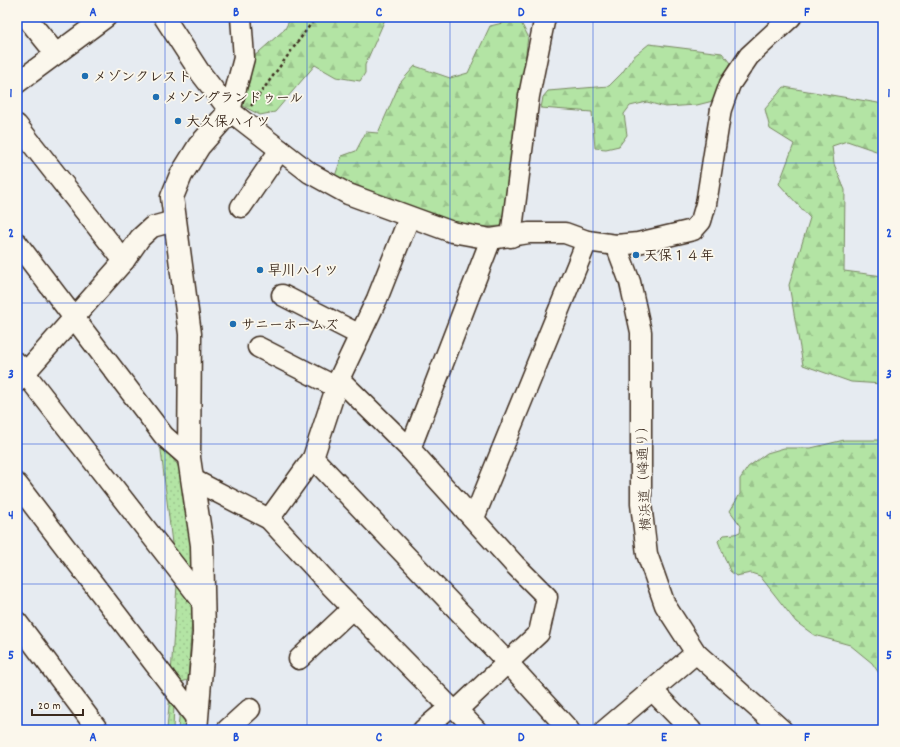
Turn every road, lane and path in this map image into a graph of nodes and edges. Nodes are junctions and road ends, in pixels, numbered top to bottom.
1 (26, 17) edge
2 (106, 17) edge
3 (164, 17) edge
4 (241, 17) edge
5 (316, 17) edge
6 (545, 17) edge
7 (790, 17) edge
8 (56, 54) junction
9 (17, 83) edge
10 (235, 116) junction
11 (17, 125) edge
12 (280, 150) junction
13 (241, 207) dead end
14 (409, 218) junction
15 (174, 221) junction
16 (511, 237) junction
17 (491, 239) junction
18 (588, 241) junction
19 (17, 243) edge
20 (616, 245) junction
21 (124, 261) junction
22 (282, 295) dead end
23 (75, 318) junction
24 (360, 335) junction
25 (258, 347) dead end
26 (20, 373) edge
27 (338, 383) junction
28 (410, 449) junction
29 (189, 458) junction
30 (313, 458) junction
31 (192, 479) junction
32 (17, 484) edge
33 (269, 518) junction
34 (474, 518) junction
35 (203, 602) junction
36 (353, 608) junction
37 (17, 622) edge
38 (696, 653) junction
39 (299, 659) dead end
40 (508, 663) junction
41 (652, 690) junction
42 (454, 709) junction
43 (250, 710) dead end
44 (197, 726) edge
45 (98, 730) edge
46 (227, 730) edge
47 (423, 730) edge
48 (476, 730) edge
49 (569, 730) edge
50 (605, 730) edge
51 (691, 730) edge
52 (782, 730) edge

1 - 8 street
2 - 8 street
3 - 10 street
4 - 10 street
5 - 10 path
6 - 16 street
7 - 20 street
8 - 9 street
10 - 12 street
10 - 15 main road
11 - 21 street
12 - 13 street
12 - 14 street
14 - 17 street
14 - 24 street
15 - 21 street
15 - 29 main road
16 - 17 street
16 - 18 street
17 - 28 street
18 - 20 street
18 - 34 street
19 - 23 street
20 - 38 street, 横浜道（峰通り）
21 - 23 street
22 - 24 street
23 - 26 street
23 - 29 street
24 - 27 street
25 - 27 street
26 - 35 street
27 - 28 street
27 - 30 street
28 - 34 street
29 - 31 main road
30 - 33 street
30 - 40 street
31 - 33 street
31 - 35 main road
32 - 44 street
33 - 36 street
34 - 40 street
35 - 44 main road
36 - 39 street
36 - 42 street
37 - 45 street
38 - 41 street
38 - 52 street, 横浜道（峰通り）
40 - 42 street
40 - 49 street
41 - 50 street
41 - 51 street
42 - 47 street
42 - 48 street
43 - 46 street

